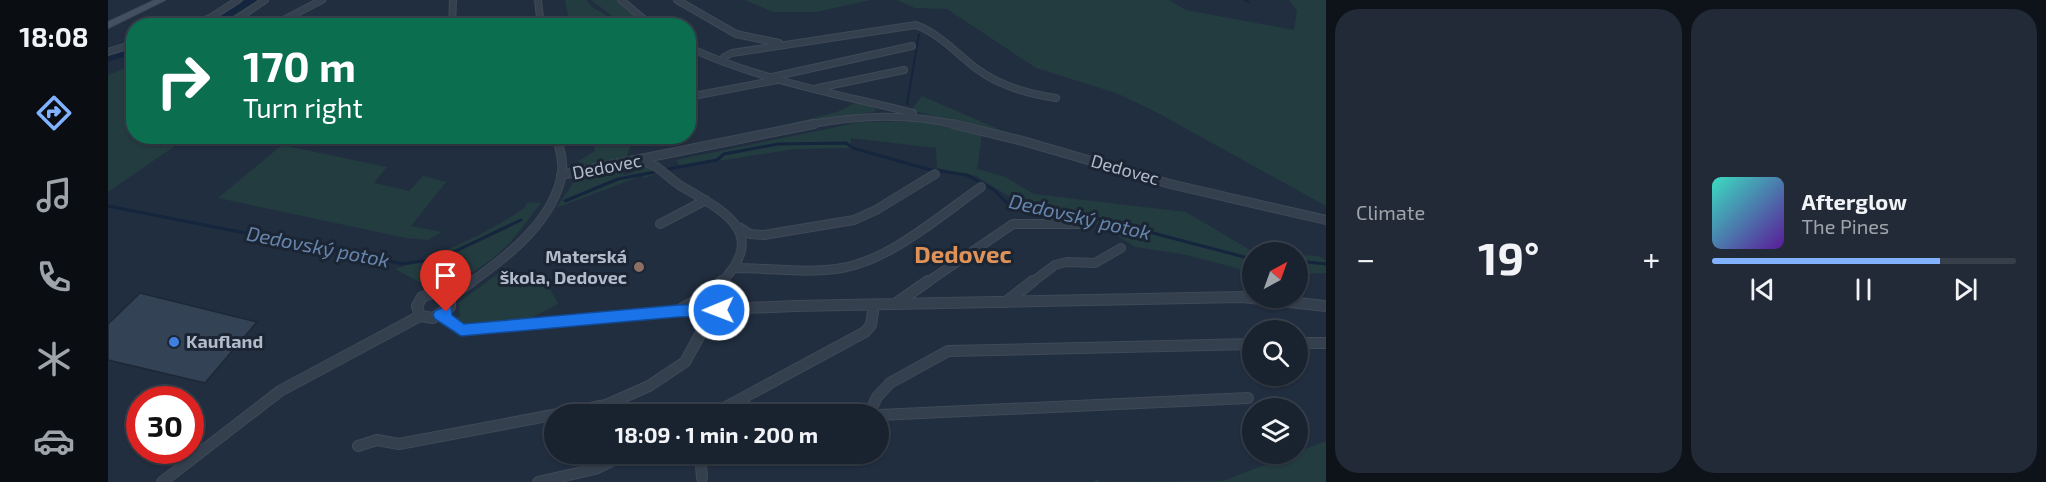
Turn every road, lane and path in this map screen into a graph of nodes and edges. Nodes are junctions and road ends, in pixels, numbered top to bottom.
1 (161, 0) edge
2 (238, 0) edge
3 (265, 0) edge
4 (322, 0) edge
5 (453, 0) edge
6 (538, 0) edge
7 (621, 0) edge
8 (677, 0) edge
9 (210, 18) edge
10 (241, 18) edge
11 (287, 18) edge
12 (452, 18) edge
13 (540, 18) edge
14 (641, 18) edge
15 (108, 25) edge
16 (790, 44) junction
17 (126, 46) edge
18 (912, 46) dead end
19 (696, 51) edge
20 (108, 52) edge
21 (699, 52) junction
22 (732, 53) junction
23 (724, 62) junction
24 (904, 70) dead end
25 (772, 77) junction
26 (780, 80) junction
27 (815, 89) junction
28 (696, 96) edge
29 (1056, 98) dead end
30 (874, 103) junction
31 (874, 115) junction
32 (925, 117) junction
33 (558, 144) edge
34 (637, 161) junction
35 (935, 174) dead end
36 (561, 176) junction
37 (981, 187) dead end
38 (706, 201) junction
39 (1326, 220) edge
40 (660, 224) dead end
41 (1084, 224) dead end
42 (737, 225) junction
43 (764, 235) junction
44 (1121, 248) dead end
45 (741, 254) junction
46 (735, 268) junction
47 (450, 296) junction
48 (1006, 303) junction
49 (874, 304) junction
50 (894, 304) junction
51 (1326, 306) edge
52 (719, 310) junction
53 (678, 311) junction
54 (441, 315) junction
55 (420, 316) junction
56 (1308, 343) edge
57 (1326, 343) edge
58 (1242, 344) edge
59 (744, 397) junction
60 (1242, 398) edge
61 (731, 404) edge
62 (743, 404) edge
63 (873, 404) edge
64 (889, 415) edge
65 (358, 447) dead end
66 (605, 464) edge
67 (701, 464) edge
68 (702, 478) dead end
69 (162, 482) edge
70 (537, 482) edge

1 - 15 main road
2 - 9 street
3 - 10 street
4 - 11 street
5 - 12 street
6 - 13 street
7 - 14 street
8 - 16 street
16 - 22 street
16 - 29 street
17 - 20 street
18 - 25 street, Dedovec
19 - 21 street, Dedovec
21 - 22 street
21 - 23 street, Dedovec
22 - 23 street
23 - 25 street, Dedovec
24 - 27 street, Dedovec
25 - 26 street, Dedovec
26 - 27 street, Dedovec
26 - 28 street
27 - 30 street, Dedovec
30 - 31 street
30 - 32 street, Dedovec
31 - 32 street, Dedovec
31 - 34 street, Dedovec
32 - 39 street, Dedovec
33 - 36 street
34 - 36 street, Dedovec
34 - 38 street, Dedovec
35 - 43 street
36 - 47 street, Dedovec
37 - 46 street
38 - 40 street
38 - 42 street, Dedovec
41 - 50 street
42 - 43 street, Dedovec
42 - 45 street
43 - 45 street
44 - 48 street
45 - 46 street
46 - 53 street
47 - 54 street
47 - 55 street
48 - 50 street
48 - 51 street
49 - 50 street
49 - 52 street
49 - 59 street
52 - 53 street
52 - 65 street
53 - 54 street
54 - 55 street
55 - 69 street
56 - 57 street
58 - 63 street
59 - 61 street
59 - 62 street
60 - 64 street
66 - 70 street
67 - 68 street

